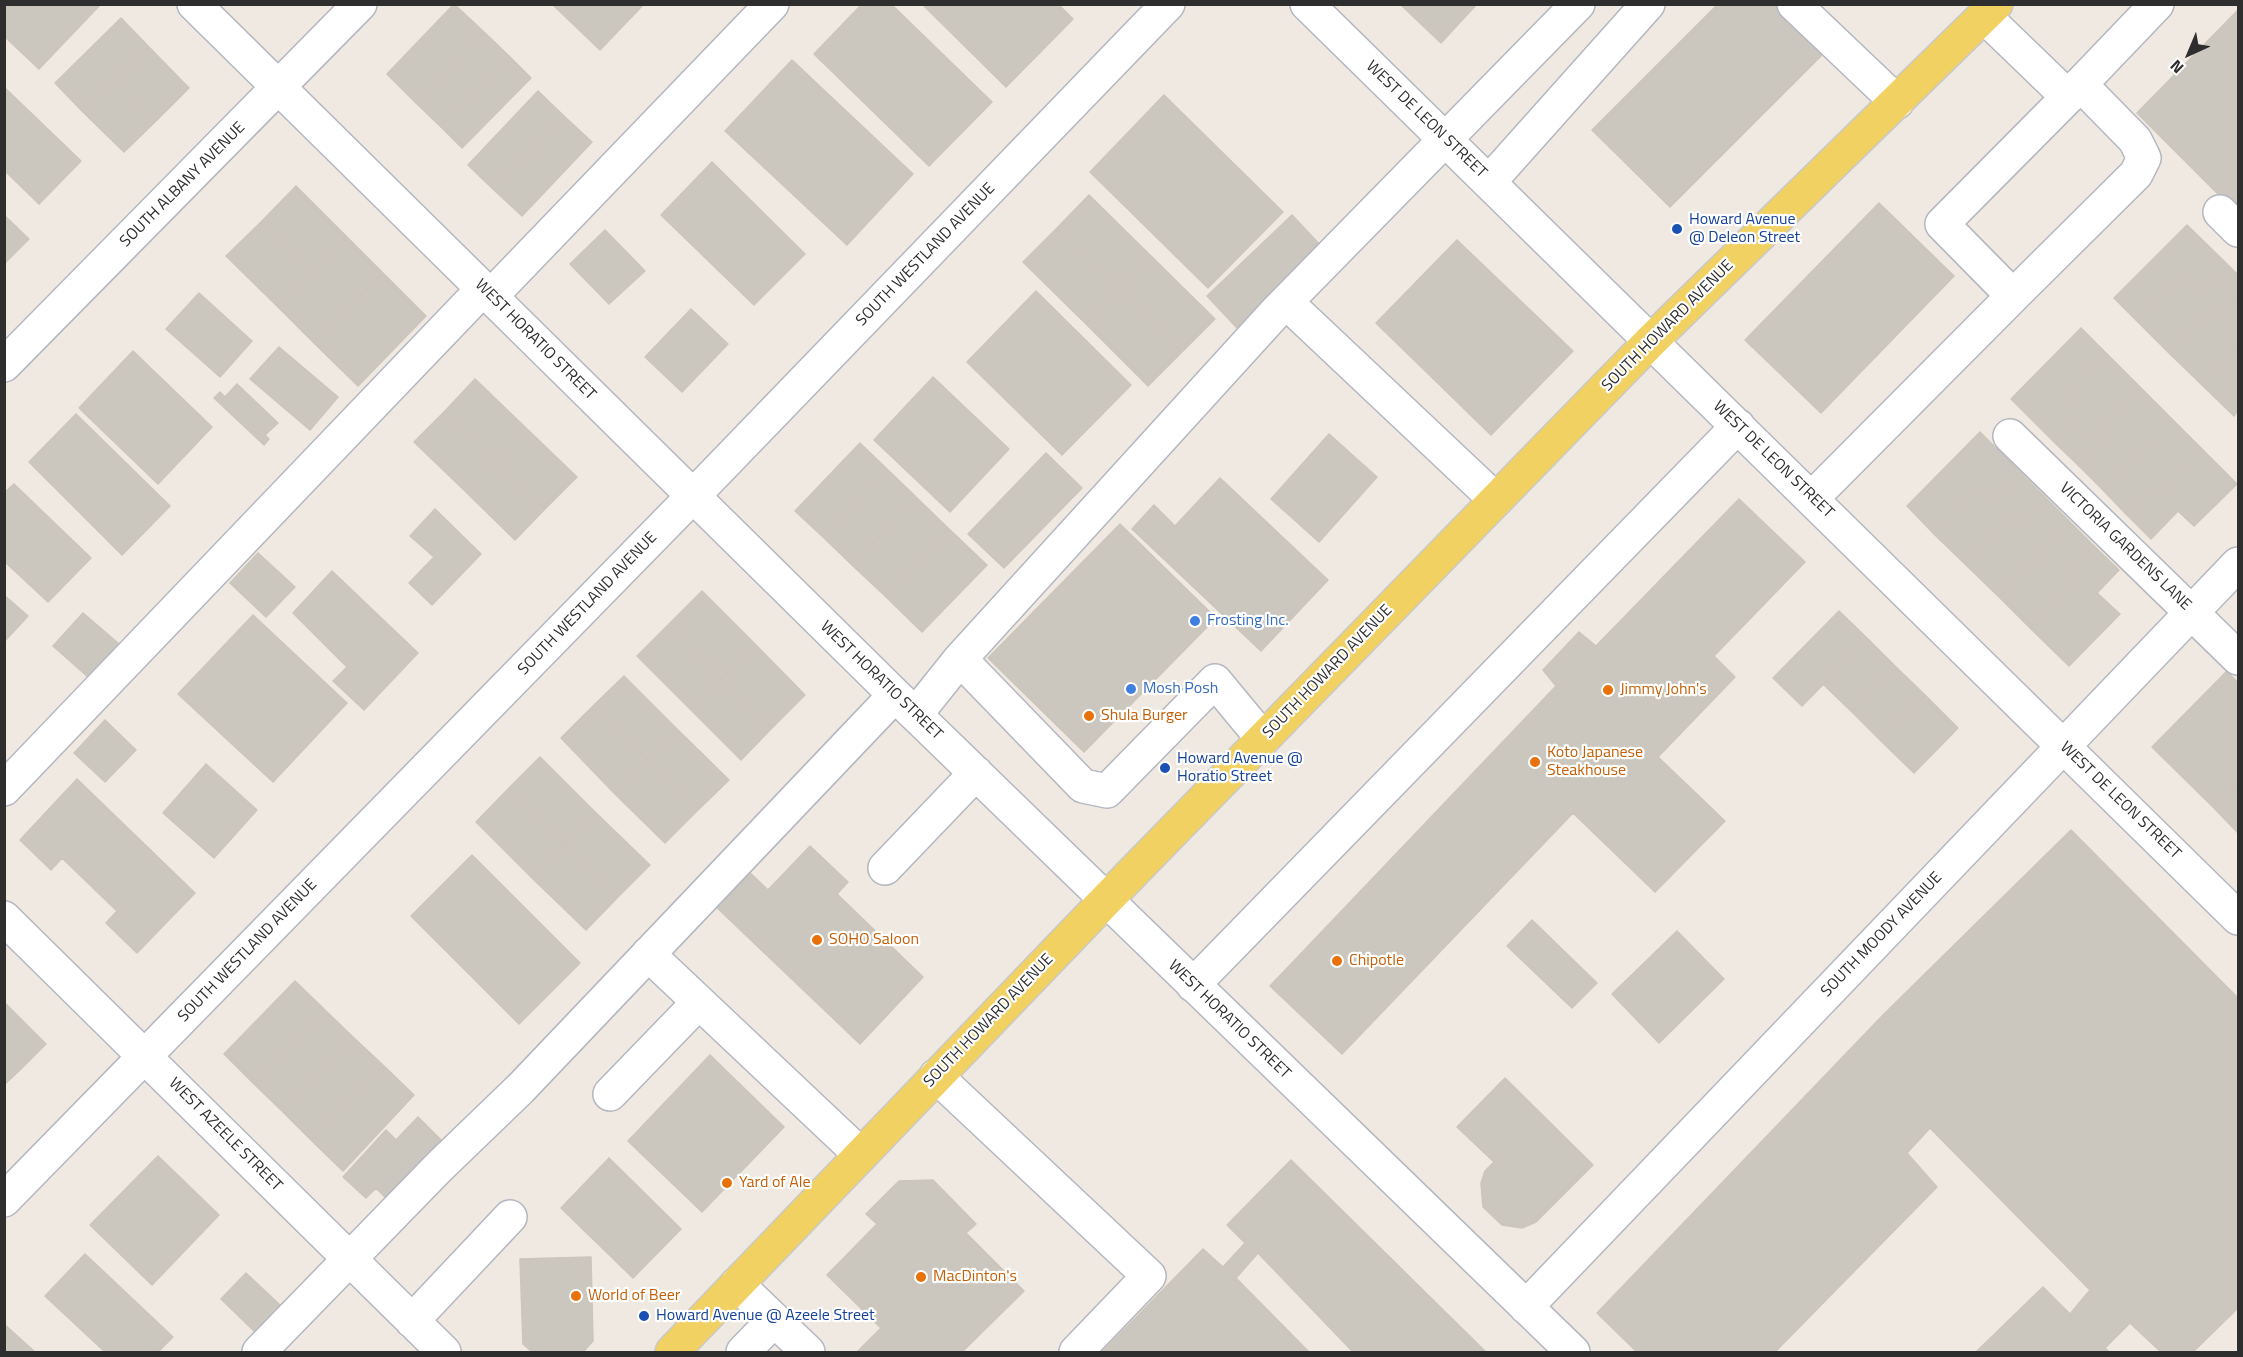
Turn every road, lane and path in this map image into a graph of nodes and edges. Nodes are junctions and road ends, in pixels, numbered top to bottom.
1 (194, 4) edge
2 (360, 4) edge
3 (772, 4) edge
4 (1168, 4) edge
5 (1307, 4) edge
6 (1578, 4) edge
7 (1648, 4) edge
8 (1794, 4) edge
9 (2157, 4) edge
10 (1990, 10) edge
11 (279, 88) junction
12 (2074, 91) junction
13 (1897, 102) junction
14 (1444, 138) junction
15 (1489, 182) junction
16 (487, 293) junction
17 (2013, 296) junction
18 (1286, 302) junction
19 (1652, 340) junction
20 (4, 364) edge
21 (1738, 426) junction
22 (2010, 436) dead end
23 (693, 496) junction
24 (1812, 498) junction
25 (1496, 500) junction
26 (2238, 564) edge
27 (2192, 612) junction
28 (2238, 658) edge
29 (960, 659) junction
30 (906, 705) junction
31 (1263, 739) junction
32 (2064, 746) junction
33 (976, 773) junction
34 (4, 789) edge
35 (885, 868) dead end
36 (1106, 900) junction
37 (4, 918) edge
38 (2238, 918) edge
39 (648, 954) junction
40 (1194, 985) junction
41 (698, 1003) junction
42 (146, 1057) junction
43 (936, 1076) junction
44 (610, 1094) dead end
45 (861, 1155) junction
46 (4, 1200) edge
47 (510, 1217) dead end
48 (350, 1259) junction
49 (737, 1284) junction
50 (1526, 1307) junction
51 (774, 1320) junction
52 (412, 1321) junction
53 (259, 1353) edge
54 (444, 1353) edge
55 (672, 1353) edge
56 (743, 1353) edge
57 (808, 1353) edge
58 (1077, 1353) edge
59 (1573, 1353) edge

1 - 11 street, WEST HORATIO STREET
2 - 11 street, SOUTH ALBANY AVENUE
3 - 16 street
4 - 23 street, SOUTH WESTLAND AVENUE
5 - 14 street, WEST DE LEON STREET
6 - 14 street
7 - 15 street
8 - 13 street
9 - 12 street
10 - 12 street
10 - 13 main road, SOUTH HOWARD AVENUE
11 - 16 street, WEST HORATIO STREET
11 - 20 street, SOUTH ALBANY AVENUE
12 - 17 street
12 - 17 street
13 - 19 main road, SOUTH HOWARD AVENUE
14 - 15 street, WEST DE LEON STREET
14 - 18 street
15 - 19 street, WEST DE LEON STREET
16 - 23 street, WEST HORATIO STREET
16 - 34 street
17 - 24 street
18 - 25 street
18 - 29 street
19 - 21 street, WEST DE LEON STREET
19 - 25 main road, SOUTH HOWARD AVENUE
21 - 24 street, WEST DE LEON STREET
21 - 40 street
22 - 27 street, VICTORIA GARDENS LANE
23 - 30 street, WEST HORATIO STREET
23 - 42 street, SOUTH WESTLAND AVENUE
24 - 32 street, WEST DE LEON STREET
25 - 31 main road, SOUTH HOWARD AVENUE
26 - 27 street, SOUTH MOODY AVENUE
27 - 28 street, VICTORIA GARDENS LANE
27 - 32 street, SOUTH MOODY AVENUE
29 - 30 street
29 - 31 street
30 - 33 street, WEST HORATIO STREET
30 - 39 street
31 - 36 main road, SOUTH HOWARD AVENUE
32 - 38 street, WEST DE LEON STREET
32 - 50 street, SOUTH MOODY AVENUE
33 - 35 street
33 - 36 street, WEST HORATIO STREET
36 - 40 street, WEST HORATIO STREET
36 - 43 main road, SOUTH HOWARD AVENUE
37 - 42 street, WEST AZEELE STREET
39 - 41 street
39 - 48 street
40 - 50 street, WEST HORATIO STREET
41 - 44 street
41 - 45 street
42 - 46 street, SOUTH WESTLAND AVENUE
42 - 48 street, WEST AZEELE STREET
43 - 45 main road, SOUTH HOWARD AVENUE
43 - 58 street
45 - 49 main road, SOUTH HOWARD AVENUE
47 - 52 street
48 - 52 street, WEST AZEELE STREET
48 - 53 street
49 - 51 street
49 - 55 main road, SOUTH HOWARD AVENUE
50 - 59 street, WEST HORATIO STREET
51 - 56 street
51 - 57 street
52 - 54 street, WEST AZEELE STREET

